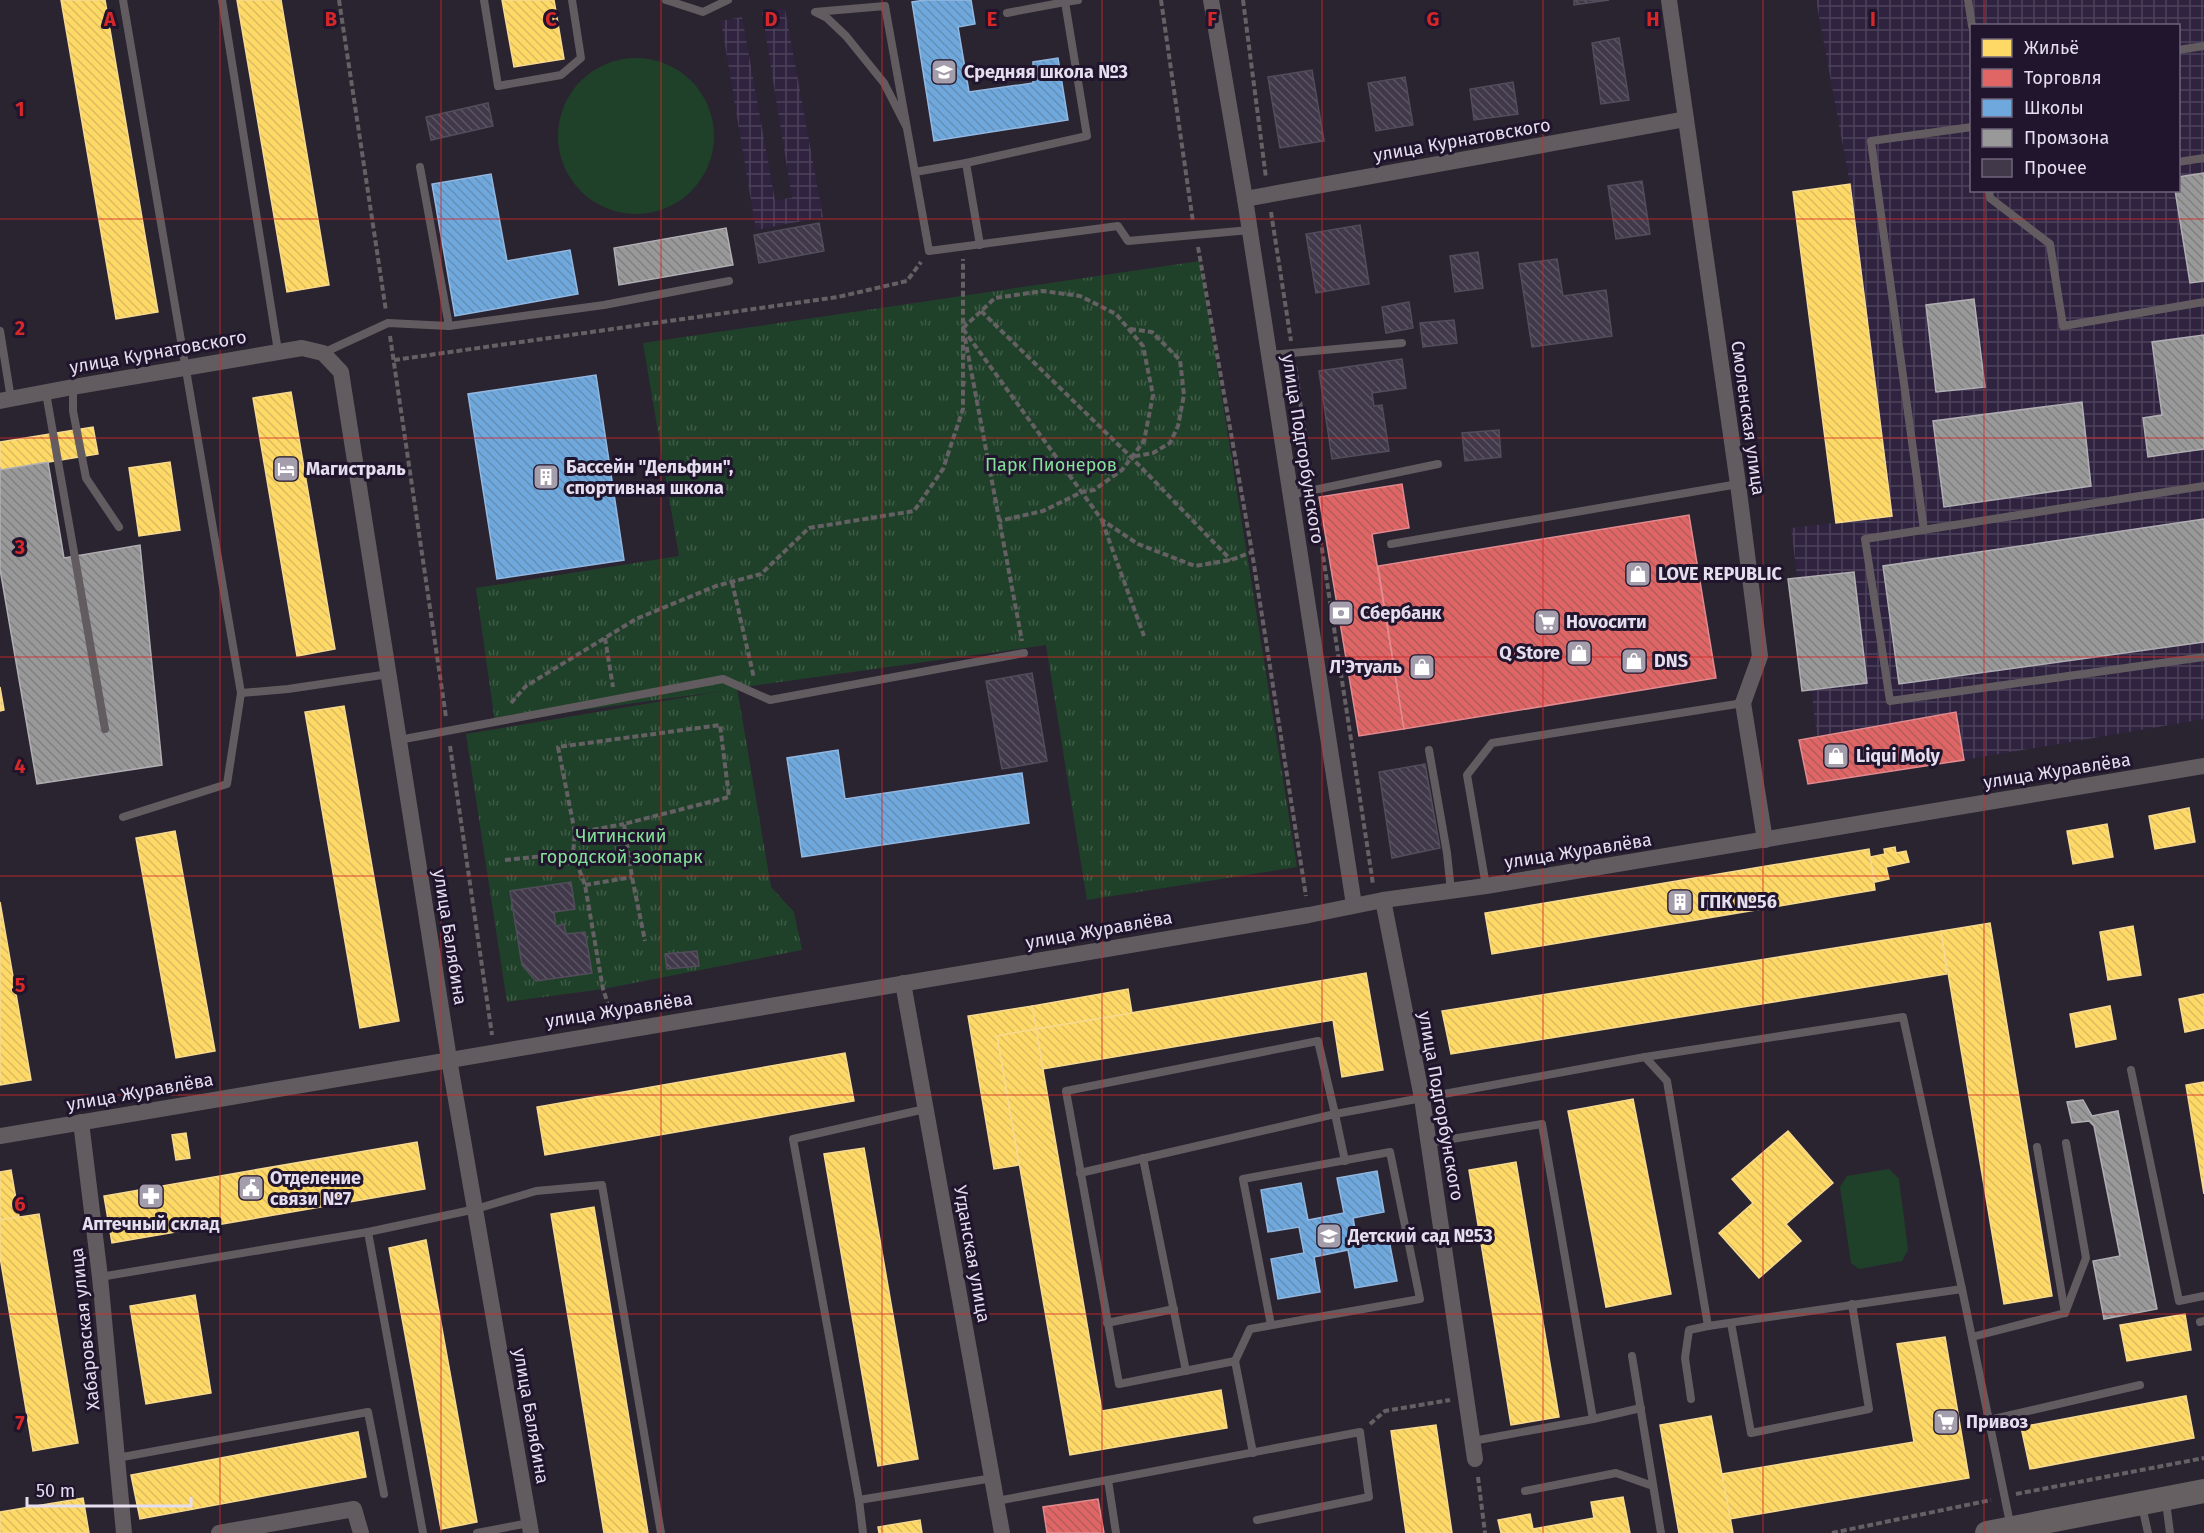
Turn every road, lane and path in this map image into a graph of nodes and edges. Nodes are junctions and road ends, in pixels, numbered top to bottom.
1 (123, 0) edge
2 (222, 0) edge
3 (339, 0) edge
4 (484, 0) edge
5 (572, 0) edge
6 (666, 0) edge
7 (728, 0) edge
8 (1078, 0) edge
9 (1161, 0) edge
10 (1211, 0) edge
11 (1243, 0) edge
12 (1669, 0) edge
13 (1968, 0) edge
14 (1065, 2) junction
15 (1007, 13) dead end
16 (1972, 24) edge
17 (2204, 46) edge
18 (2180, 50) edge
19 (1686, 119) junction
20 (1970, 127) edge
21 (906, 128) junction
22 (2204, 158) edge
23 (2180, 162) edge
24 (966, 163) junction
25 (420, 167) dead end
26 (915, 172) junction
27 (1989, 192) edge
28 (1268, 196) junction
29 (1245, 200) junction
30 (1250, 230) junction
31 (1196, 235) junction
32 (980, 244) junction
33 (963, 247) junction
34 (929, 251) junction
35 (729, 281) dead end
36 (2204, 302) edge
37 (981, 311) junction
38 (388, 323) junction
39 (449, 326) junction
40 (963, 329) junction
41 (1129, 329) junction
42 (0, 331) edge
43 (1402, 343) dead end
44 (278, 351) junction
45 (1292, 351) junction
46 (323, 353) junction
47 (1269, 354) junction
48 (394, 360) junction
49 (185, 367) junction
50 (73, 387) junction
51 (46, 393) junction
52 (6, 400) edge
53 (1131, 457) junction
54 (1438, 464) dead end
55 (1738, 484) junction
56 (2204, 486) edge
57 (1313, 489) junction
58 (1082, 492) junction
59 (1290, 495) junction
60 (1102, 520) junction
61 (999, 521) junction
62 (119, 527) dead end
63 (1924, 530) junction
64 (1390, 544) dead end
65 (1252, 552) junction
66 (1231, 560) junction
67 (732, 582) junction
68 (1144, 636) dead end
69 (605, 638) junction
70 (1024, 653) joint
71 (2204, 657) edge
72 (389, 674) junction
73 (241, 693) junction
74 (758, 694) junction
75 (616, 699) junction
76 (1743, 703) junction
77 (495, 722) junction
78 (105, 729) dead end
79 (448, 731) junction
80 (399, 740) junction
81 (1430, 750) dead end
82 (2204, 766) edge
83 (123, 817) dead end
84 (624, 824) junction
85 (575, 833) junction
86 (1765, 840) junction
87 (573, 853) junction
88 (505, 860) dead end
89 (632, 877) junction
90 (585, 885) junction
91 (1486, 886) junction
92 (1451, 891) junction
93 (1380, 900) junction
94 (1354, 905) junction
95 (1309, 915) junction
96 (645, 941) dead end
97 (903, 983) junction
98 (617, 1030) junction
99 (494, 1051) junction
100 (1645, 1057) junction
101 (449, 1059) junction
102 (2132, 1070) dead end
103 (1422, 1098) junction
104 (925, 1109) junction
105 (1335, 1114) junction
106 (81, 1122) junction
107 (0, 1136) edge
108 (1428, 1143) junction
109 (2066, 1143) dead end
110 (2037, 1147) dead end
111 (1143, 1158) junction
112 (1345, 1161) junction
113 (1080, 1173) junction
114 (476, 1209) junction
115 (368, 1232) junction
116 (100, 1277) junction
117 (1962, 1289) junction
118 (2204, 1296) edge
119 (1852, 1304) junction
120 (1173, 1309) junction
121 (2065, 1313) junction
122 (1107, 1323) junction
123 (1731, 1323) junction
124 (1271, 1325) junction
125 (1708, 1326) junction
126 (1972, 1337) junction
127 (1632, 1356) dead end
128 (1235, 1361) junction
129 (1186, 1371) junction
130 (2140, 1385) dead end
131 (1467, 1398) junction
132 (1691, 1399) dead end
133 (1641, 1408) junction
134 (1593, 1419) junction
135 (1989, 1420) junction
136 (1360, 1432) junction
137 (1473, 1441) junction
138 (1253, 1453) junction
139 (117, 1458) junction
140 (2204, 1458) edge
141 (1475, 1459) joint
142 (993, 1478) junction
143 (1108, 1480) junction
144 (1653, 1486) junction
145 (1525, 1491) dead end
146 (2204, 1491) edge
147 (384, 1494) dead end
148 (2005, 1497) junction
149 (2166, 1498) junction
150 (859, 1500) junction
151 (997, 1501) junction
152 (2142, 1503) junction
153 (1257, 1520) dead end
154 (530, 1528) edge
155 (1855, 1531) edge
156 (1999, 1531) edge
157 (124, 1533) edge
158 (219, 1533) edge
159 (361, 1533) edge
160 (423, 1533) edge
161 (477, 1533) edge
162 (661, 1533) edge
163 (863, 1533) edge
164 (1002, 1533) edge
165 (1116, 1533) edge
166 (1485, 1533) edge
167 (1661, 1533) edge
168 (1832, 1533) edge
169 (2148, 1533) edge
170 (2170, 1533) edge

1 - 49 lane
2 - 44 lane
3 - 38 path
4 - 5 lane
6 - 7 lane
8 - 14 lane
9 - 31 path
10 - 29 street, улица Подгорбунского
11 - 28 path
12 - 19 street, Смоленская улица
13 - 16 lane
14 - 15 lane
14 - 24 lane
17 - 18 lane
19 - 28 street, улица Курнатовского
19 - 55 street, Смоленская улица
20 - 63 lane
21 - 21 lane
21 - 26 lane
22 - 23 lane
24 - 26 lane
24 - 32 lane
25 - 39 lane
26 - 34 lane
27 - 36 lane
28 - 29 street, улица Курнатовского
28 - 45 path
29 - 30 street, улица Подгорбунского
30 - 31 lane
30 - 47 street, улица Подгорбунского
31 - 32 lane
31 - 65 path
32 - 33 lane
33 - 34 lane
33 - 40 path
34 - 48 path
35 - 39 lane
37 - 40 path
37 - 41 path
37 - 53 path
38 - 39 lane
38 - 46 lane
38 - 48 path
40 - 58 path
40 - 61 path
40 - 67 path
41 - 53 path
41 - 53 path
42 - 52 lane
43 - 45 lane
44 - 46 street, улица Курнатовского
44 - 49 street, улица Курнатовского
45 - 47 lane
45 - 57 path
46 - 72 street, улица Балябина
47 - 59 street, улица Подгорбунского
48 - 79 path
49 - 50 street, улица Курнатовского
49 - 73 lane
50 - 51 street, улица Курнатовского
50 - 62 lane
51 - 52 street, улица Курнатовского
51 - 78 lane
53 - 58 path
53 - 66 path
54 - 57 lane
55 - 64 lane
55 - 76 street, Смоленская улица
56 - 63 lane
57 - 59 lane
57 - 93 path
58 - 60 path
58 - 61 path
59 - 94 street, улица Подгорбунского
60 - 66 path
60 - 68 path
61 - 70 path
63 - 71 lane
65 - 66 path
65 - 95 path
67 - 69 path
67 - 74 path
69 - 75 path
69 - 77 path
70 - 74 lane
72 - 73 lane
72 - 80 street, улица Балябина
73 - 83 lane
74 - 75 lane
75 - 77 lane
76 - 86 street, Смоленская улица
76 - 91 lane
77 - 79 lane
79 - 80 lane
79 - 99 path
80 - 101 street, улица Балябина
81 - 92 lane
82 - 86 street, улица Журавлёва
84 - 85 path
84 - 85 path
84 - 89 path
85 - 87 path
86 - 91 street, улица Журавлёва
87 - 88 path
87 - 90 path
89 - 90 path
89 - 96 path
90 - 98 path
91 - 92 street, улица Журавлёва
92 - 93 street, улица Журавлёва
93 - 94 street, улица Журавлёва
93 - 103 street, улица Подгорбунского
94 - 95 street, улица Журавлёва
95 - 97 street, улица Журавлёва
97 - 98 street, улица Журавлёва
97 - 104 street, Угданская улица
98 - 99 street, улица Журавлёва
99 - 101 street, улица Журавлёва
100 - 103 lane
100 - 117 lane
100 - 125 lane
101 - 106 street, улица Журавлёва
101 - 114 street, улица Балябина
102 - 118 lane
103 - 105 lane
103 - 108 street, улица Подгорбунского
104 - 142 street, Угданская улица
104 - 150 lane
105 - 111 lane
105 - 112 lane
105 - 113 lane
106 - 107 street, улица Журавлёва
106 - 116 street, Хабаровская улица
108 - 131 street, улица Подгорбунского
108 - 134 lane
109 - 121 lane
110 - 121 lane
111 - 113 lane
111 - 120 lane
112 - 124 lane
112 - 124 lane
113 - 122 lane
114 - 115 lane
114 - 154 street, улица Балябина
114 - 162 lane
115 - 116 lane
115 - 160 lane
116 - 139 street, Хабаровская улица
117 - 119 lane
117 - 126 lane
119 - 123 lane
119 - 123 lane
120 - 122 lane
120 - 129 lane
121 - 126 lane
122 - 129 lane
123 - 125 lane
124 - 128 lane
125 - 132 lane
126 - 135 lane
127 - 133 lane
128 - 129 lane
128 - 138 lane
130 - 135 lane
131 - 136 path
131 - 137 street, улица Подгорбунского
133 - 134 lane
133 - 144 lane
134 - 137 lane
135 - 148 lane
136 - 138 lane
136 - 153 lane
137 - 141 street, улица Подгорбунского
138 - 143 lane
139 - 147 lane
139 - 157 street, Хабаровская улица
140 - 148 path
141 - 166 path
142 - 150 lane
142 - 151 street, Угданская улица
143 - 151 lane
143 - 165 lane
144 - 145 lane
144 - 167 lane
146 - 149 main road
148 - 155 path
148 - 156 lane
149 - 152 main road
149 - 170 lane
150 - 163 lane
151 - 164 street, Угданская улица
152 - 156 main road
152 - 169 lane
154 - 161 lane
155 - 168 path
158 - 159 street

